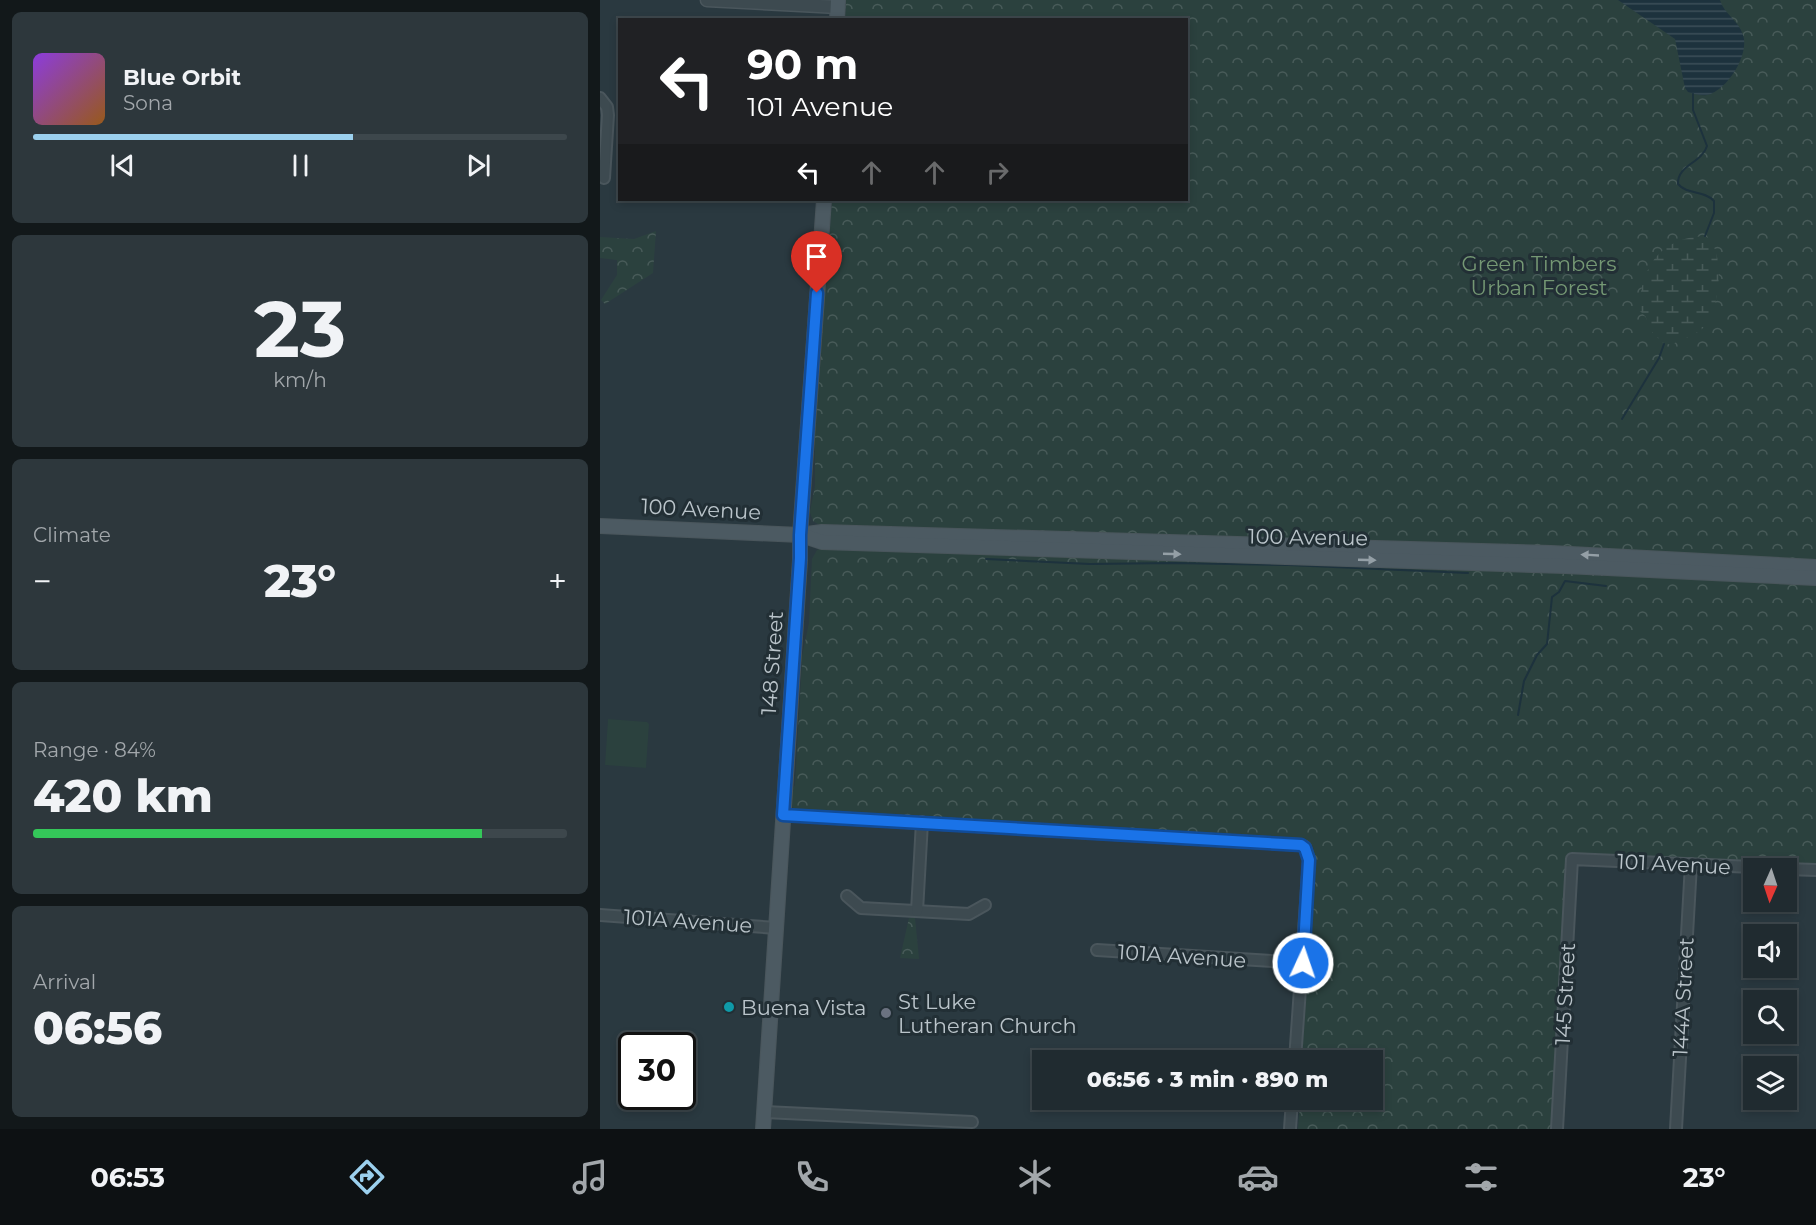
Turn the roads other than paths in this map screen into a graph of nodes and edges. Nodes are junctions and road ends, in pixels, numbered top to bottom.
1 (707, 0) edge
2 (838, 9) edge
3 (602, 100) edge
4 (604, 178) dead end
5 (824, 201) edge
6 (600, 526) edge
7 (800, 535) junction
8 (1816, 567) edge
9 (1816, 578) edge
10 (783, 815) junction
11 (922, 822) junction
12 (1572, 859) joint
13 (1691, 864) junction
14 (1743, 866) edge
15 (1797, 869) edge
16 (1816, 870) edge
17 (848, 896) dead end
18 (985, 905) dead end
19 (917, 911) junction
20 (600, 915) edge
21 (777, 928) junction
22 (1097, 950) dead end
23 (1303, 963) junction
24 (1296, 1050) edge
25 (1291, 1110) edge
26 (765, 1113) junction
27 (972, 1122) dead end
28 (764, 1129) edge
29 (1290, 1129) edge
30 (1557, 1129) edge
31 (1676, 1129) edge

1 - 2 street
3 - 4 street
5 - 7 main road, 148 Street
6 - 7 main road, 100 Avenue
8 -> 7 main road, 100 Avenue
7 -> 9 main road, 100 Avenue
7 - 10 main road, 148 Street
10 - 11 street
10 - 21 main road, 148 Street
11 - 19 street
11 - 23 street
12 - 13 street, 101 Avenue
12 - 30 street, 145 Street
13 - 14 street, 101 Avenue
13 - 31 street, 144A Street
15 - 16 street
17 - 19 street
18 - 19 street
20 - 21 street, 101A Avenue
21 - 26 main road, 148 Street
22 - 23 street, 101A Avenue
23 - 24 street
25 - 29 street
26 - 27 street
26 - 28 main road, 148 Street

